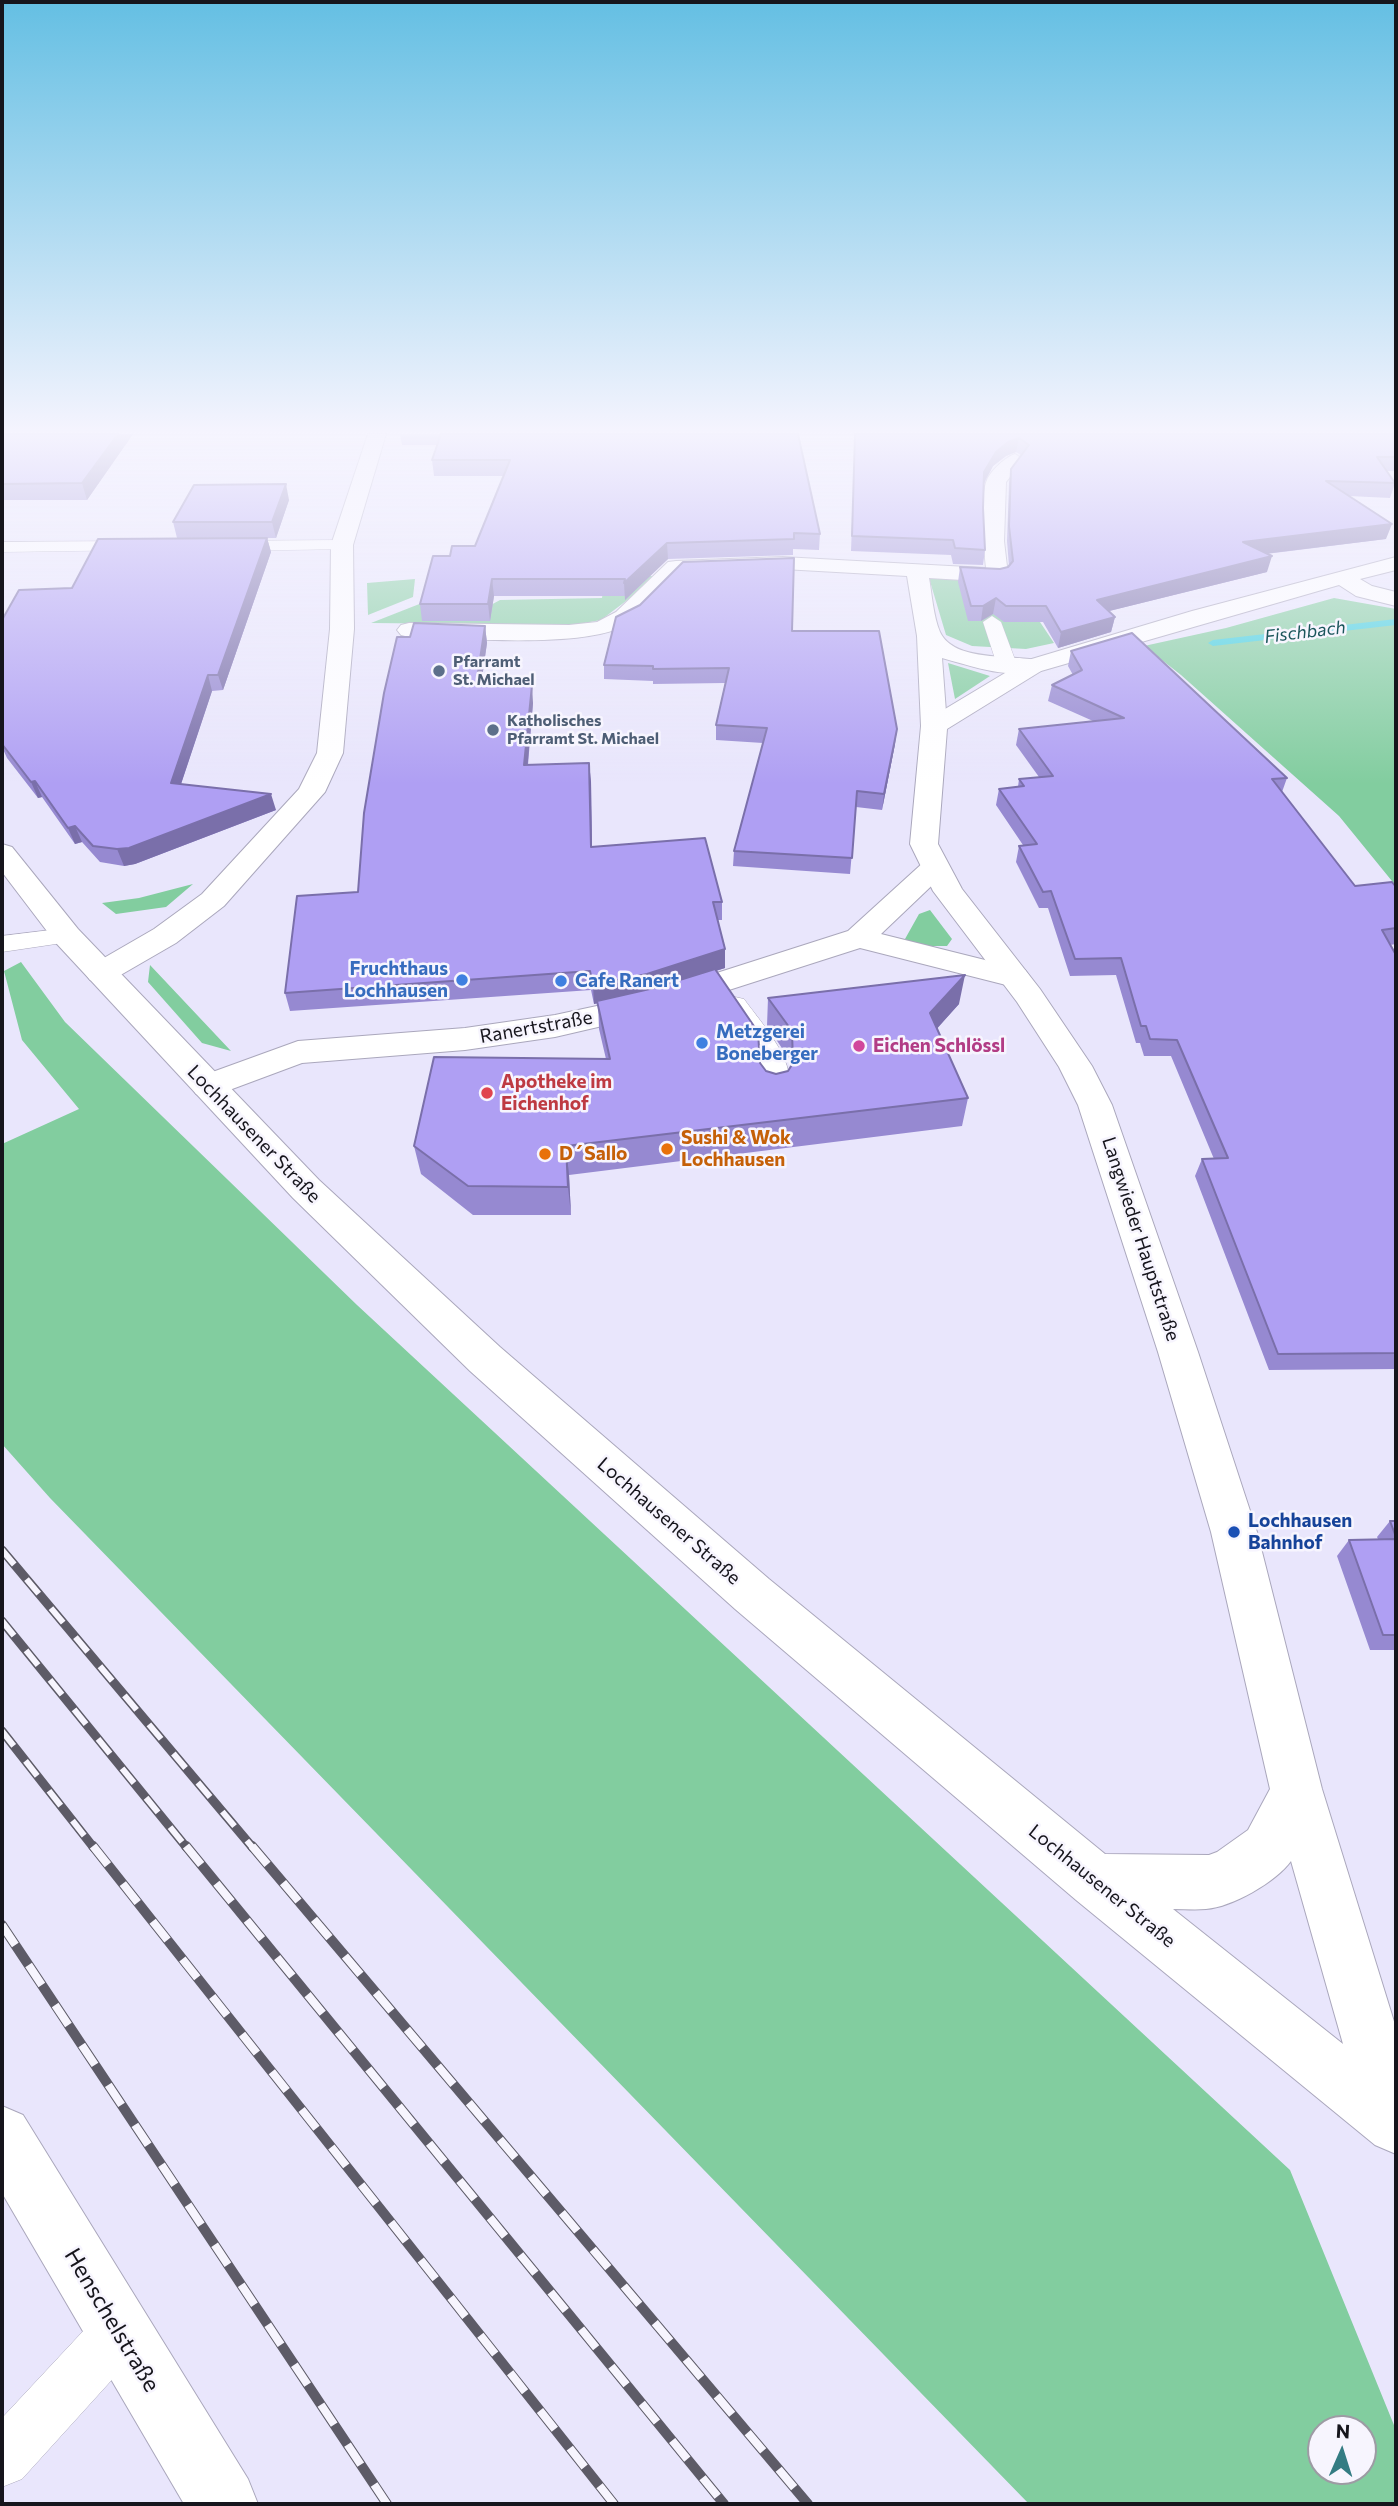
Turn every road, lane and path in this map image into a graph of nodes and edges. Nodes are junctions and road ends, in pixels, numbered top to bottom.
1 (342, 551) edge
2 (995, 551) edge
3 (1396, 564) edge
4 (917, 572) junction
5 (1344, 579) junction
6 (1396, 599) edge
7 (992, 622) edge
8 (409, 630) edge
9 (929, 635) junction
10 (1007, 665) junction
11 (1033, 666) junction
12 (934, 726) junction
13 (2, 853) edge
14 (935, 867) junction
15 (67, 936) junction
16 (859, 938) junction
17 (2, 944) edge
18 (102, 973) junction
19 (1014, 977) junction
20 (720, 983) junction
21 (208, 1086) junction
22 (775, 1090) edge
23 (1296, 1789) junction
24 (1095, 1881) junction
25 (1396, 2123) edge
26 (2, 2136) edge
27 (119, 2332) junction
28 (2, 2459) edge
29 (223, 2504) edge

1 - 18 street
2 - 4 street
3 - 5 street
4 - 8 street
4 - 9 street, Langwieder Hauptstraße
5 - 6 street
5 - 11 street
7 - 10 lane
9 - 10 street
9 - 12 street, Langwieder Hauptstraße
10 - 11 street
11 - 12 street
12 - 14 street, Langwieder Hauptstraße
13 - 15 street, Lochhausener Straße
14 - 16 street, Ranertstraße
14 - 19 street, Langwieder Hauptstraße
15 - 17 lane
15 - 18 street, Lochhausener Straße
16 - 19 street
16 - 20 street, Ranertstraße
18 - 21 street, Lochhausener Straße
19 - 23 street, Langwieder Hauptstraße
20 - 21 street, Ranertstraße
20 - 22 lane
21 - 24 street, Lochhausener Straße
23 - 24 street
23 - 25 street, Langwieder Hauptstraße
24 - 25 street, Lochhausener Straße
26 - 27 street, Henschelstraße
27 - 28 lane
27 - 29 street, Henschelstraße

